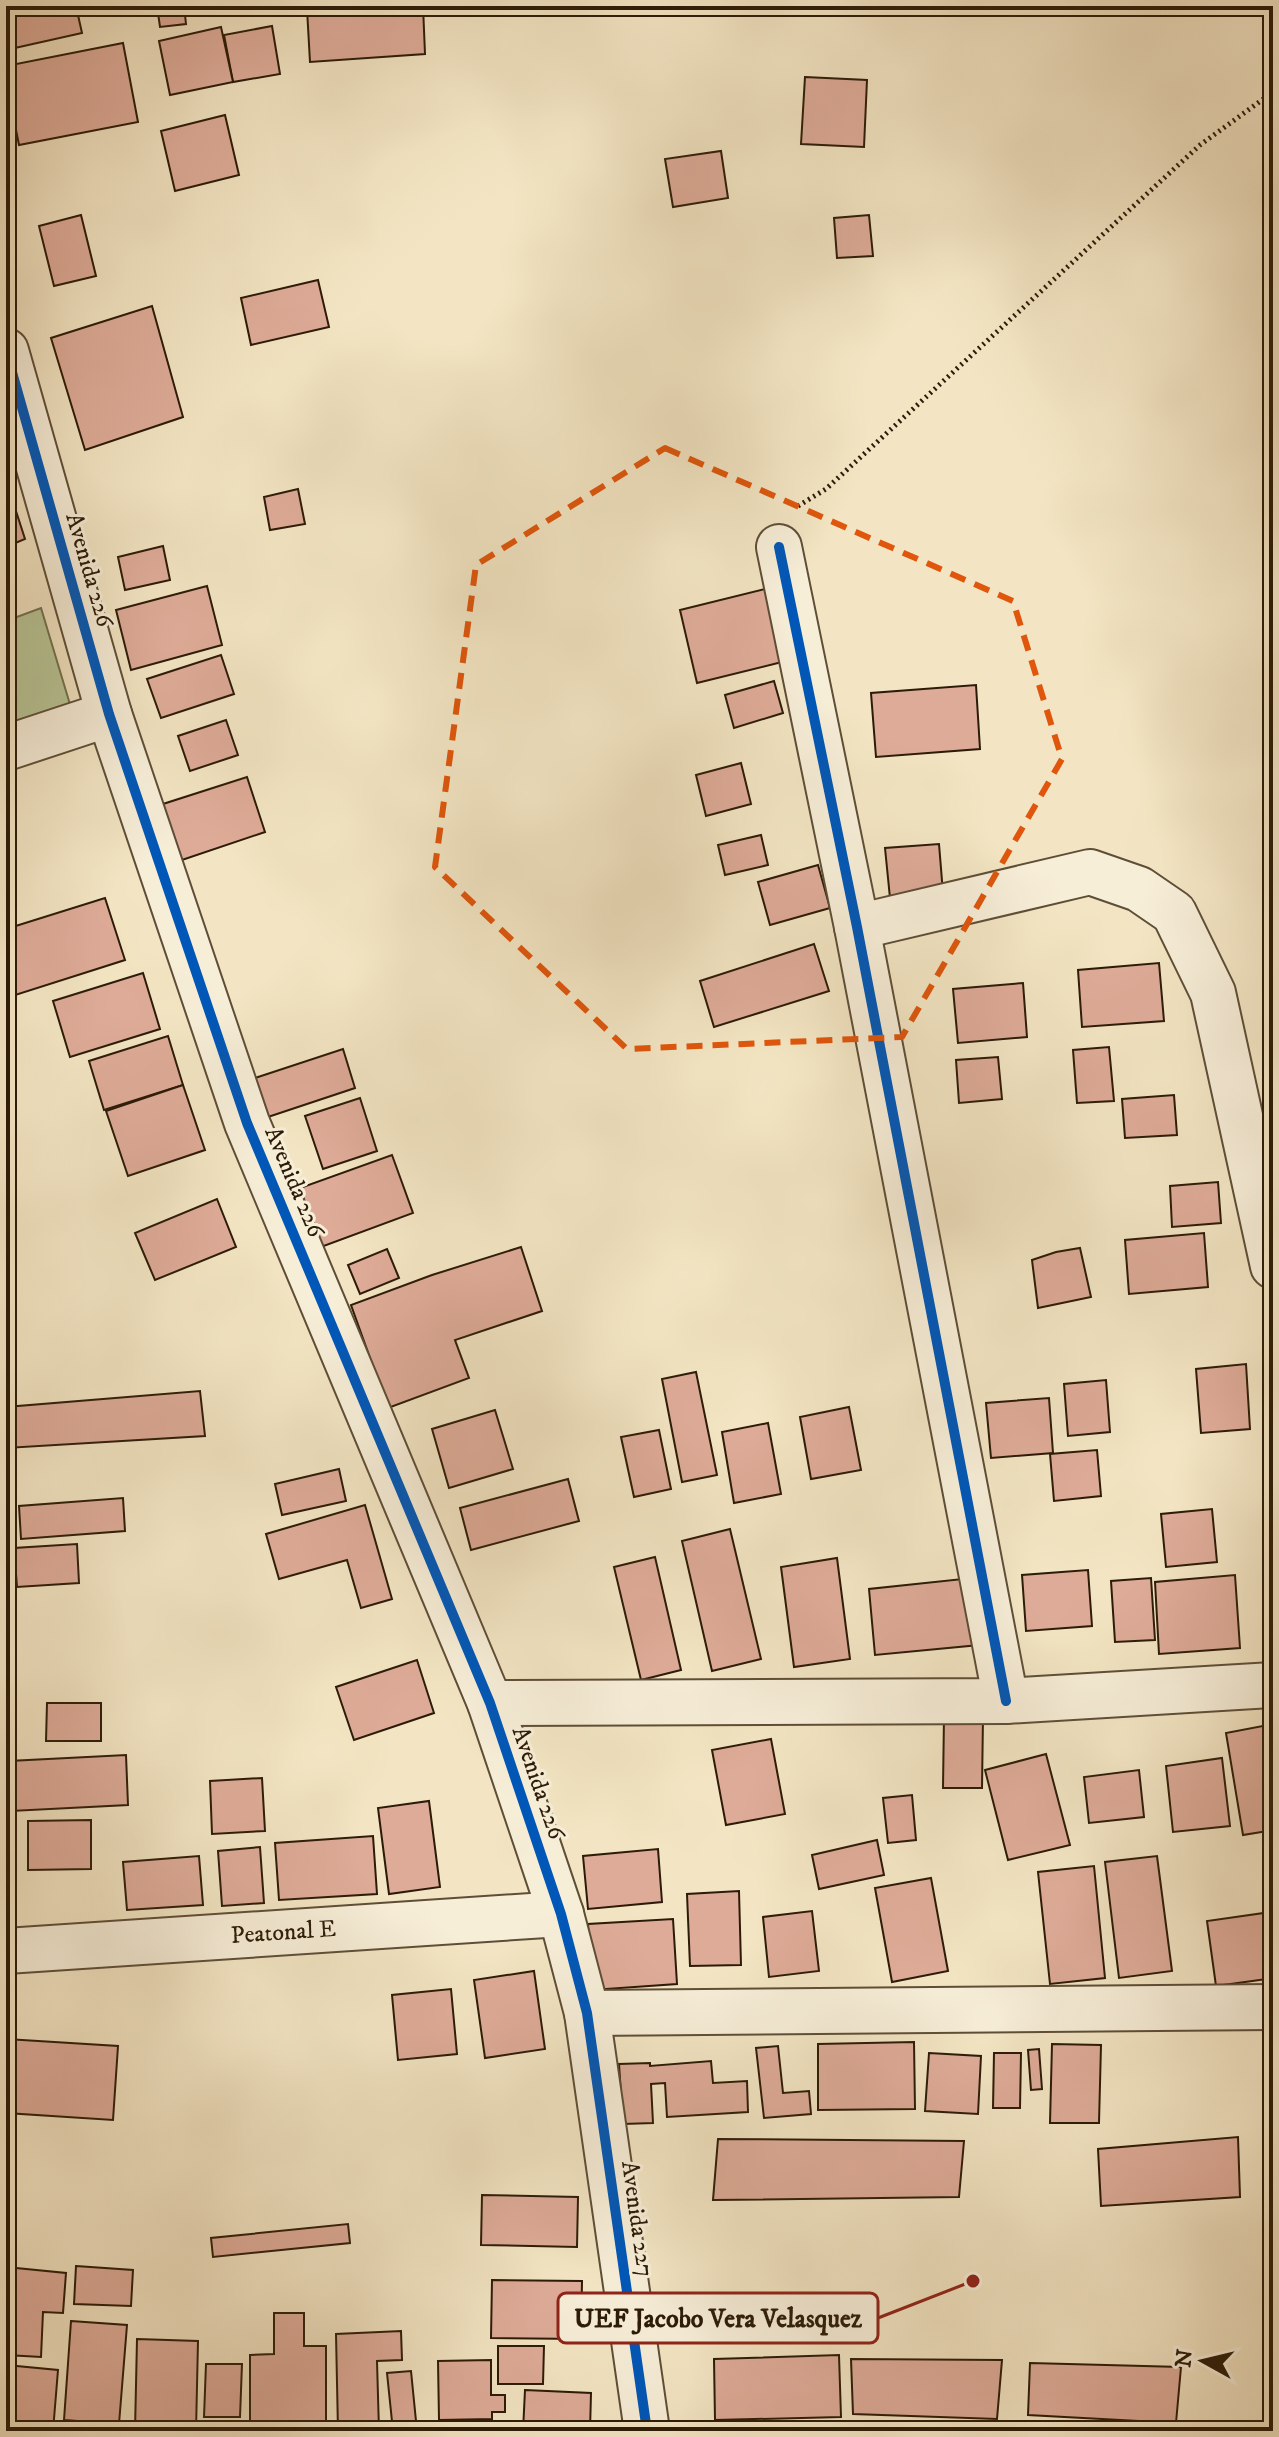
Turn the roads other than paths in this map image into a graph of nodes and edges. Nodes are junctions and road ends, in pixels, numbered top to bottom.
1 (6, 351) edge
2 (779, 547) road end
3 (109, 714) junction
4 (6, 748) edge
5 (857, 927) junction
6 (1273, 1266) edge
7 (1273, 1685) edge
8 (1006, 1701) junction
9 (490, 1703) junction
10 (561, 1914) junction
11 (6, 1951) edge
12 (1273, 2007) edge
13 (587, 2013) junction
14 (647, 2431) edge

1 - 3 street, Avenida 226
2 - 5 street
3 - 4 street
3 - 9 street, Avenida 226
5 - 6 street
5 - 8 street
7 - 8 street
8 - 9 street
9 - 10 street, Avenida 226
10 - 11 street, Peatonal E
10 - 13 street, Avenida 226
12 - 13 street
13 - 14 street, Avenida 227

